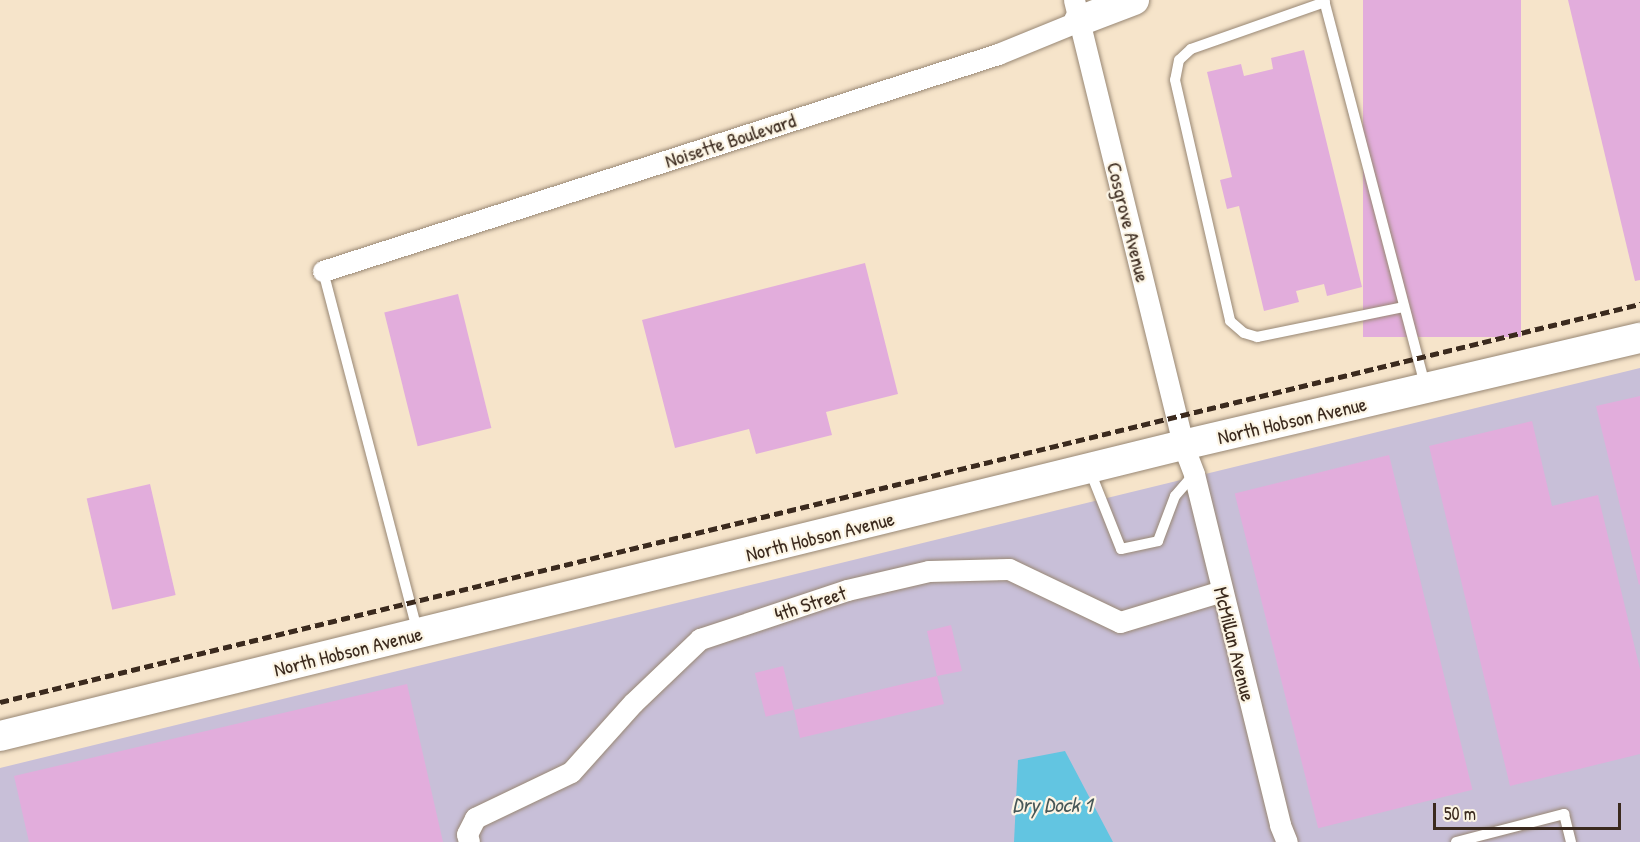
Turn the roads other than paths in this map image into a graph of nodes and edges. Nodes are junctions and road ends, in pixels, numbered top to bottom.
1 (1134, 0) edge
2 (1324, 1) edge
3 (1077, 10) edge
4 (323, 271) joint
5 (1403, 307) junction
6 (1640, 338) edge
7 (1426, 389) junction
8 (1183, 445) junction
9 (1089, 470) junction
10 (1194, 474) junction
11 (1222, 591) junction
12 (418, 634) junction
13 (0, 736) edge
14 (469, 842) edge
15 (1287, 842) edge
16 (1456, 842) edge
17 (1571, 842) edge

1 - 3 street, Noisette Boulevard
2 - 5 lane
2 - 5 lane
3 - 4 street, Noisette Boulevard
3 - 8 street, Cosgrove Avenue
4 - 12 lane
5 - 7 lane
6 - 7 street, North Hobson Avenue
7 - 8 street, North Hobson Avenue
8 - 9 street, North Hobson Avenue
8 - 10 street, McMillan Avenue
9 - 10 lane
9 - 12 street, North Hobson Avenue
10 - 11 street, McMillan Avenue
11 - 14 street, 4th Street
11 - 15 street, McMillan Avenue
12 - 13 street, North Hobson Avenue
16 - 17 lane

